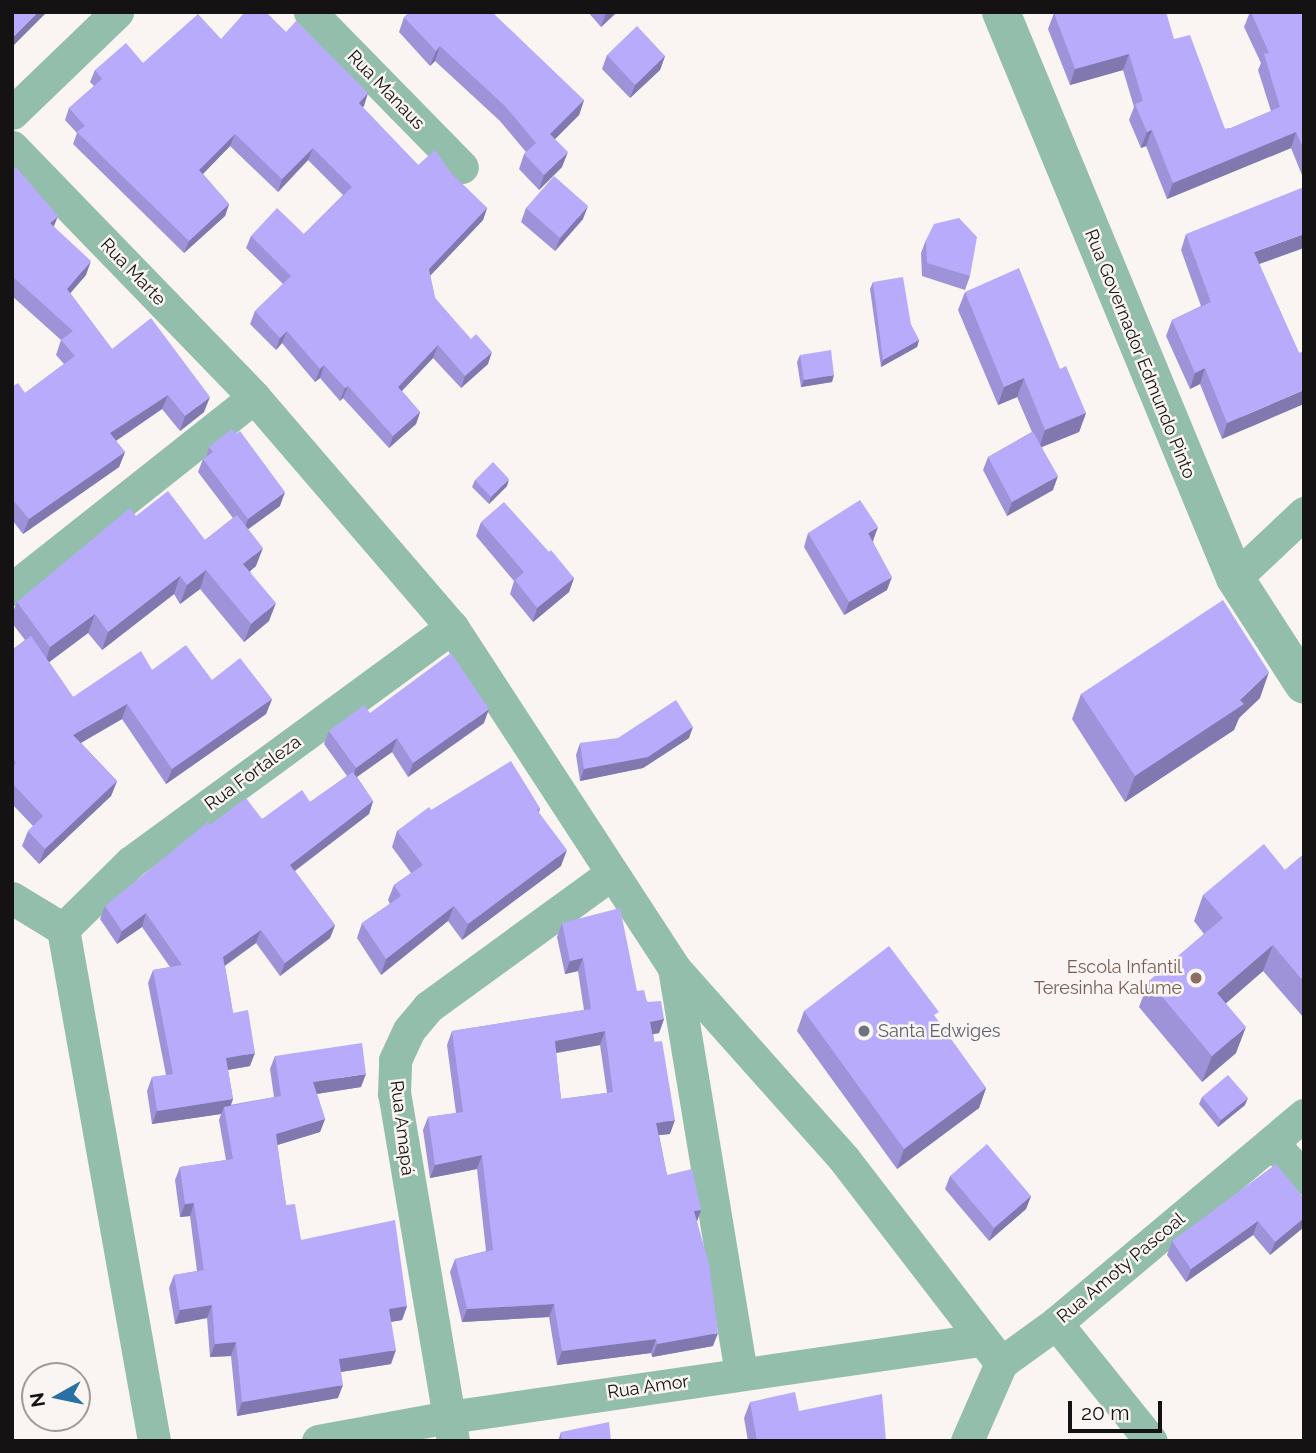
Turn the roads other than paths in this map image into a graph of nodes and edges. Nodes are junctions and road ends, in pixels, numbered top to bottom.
1 (117, 12) edge
2 (310, 12) edge
3 (1001, 12) edge
4 (12, 113) edge
5 (12, 147) edge
6 (462, 167) dead end
7 (254, 397) junction
8 (1304, 513) edge
9 (1235, 578) junction
10 (12, 589) edge
11 (452, 627) junction
12 (1304, 685) edge
13 (611, 874) junction
14 (12, 898) edge
15 (63, 929) junction
16 (674, 968) junction
17 (1304, 1115) edge
18 (1272, 1142) junction
19 (1304, 1178) edge
20 (1056, 1323) junction
21 (991, 1352) junction
22 (741, 1374) junction
23 (451, 1429) edge
24 (154, 1441) edge
25 (318, 1441) edge
26 (967, 1441) edge
27 (1151, 1441) edge

1 - 4 street
2 - 6 street, Rua Manaus
3 - 9 street, Rua Governador Edmundo Pinto
5 - 7 street, Rua Marte
7 - 10 street
7 - 11 street, Rua Marte
8 - 9 street
9 - 12 street, Rua Governador Edmundo Pinto
11 - 13 street, Rua Marte
11 - 15 street, Rua Fortaleza
13 - 16 street, Rua Marte
13 - 23 street, Rua Amapá
14 - 15 street
15 - 24 street
16 - 21 street, Rua Marte
16 - 22 street
17 - 18 street, Rua Amoty Pascoal
18 - 19 street
18 - 20 street, Rua Amoty Pascoal
20 - 21 street, Rua Amoty Pascoal
20 - 27 street
21 - 22 street, Rua Amor
21 - 26 street
22 - 23 street, Rua Amor
23 - 25 street, Rua Amor

